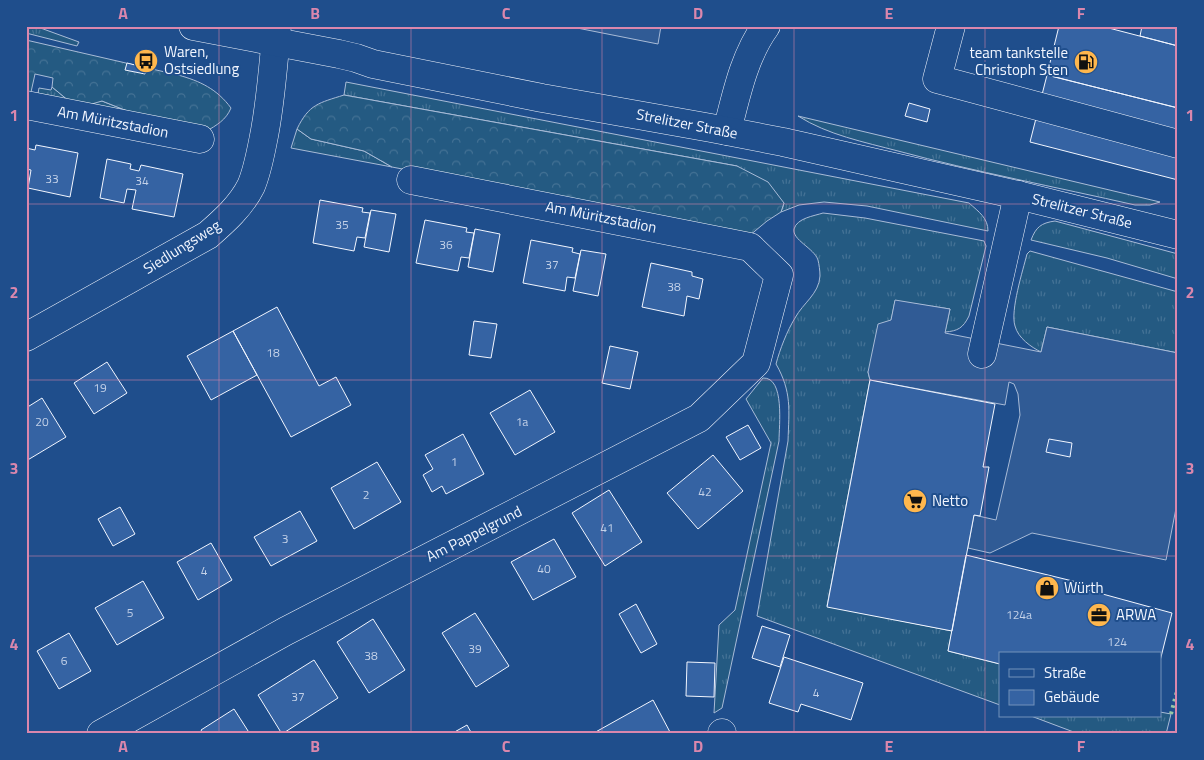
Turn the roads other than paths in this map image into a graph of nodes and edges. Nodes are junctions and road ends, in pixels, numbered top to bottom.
1 (193, 26) edge
2 (766, 26) edge
3 (951, 26) edge
4 (276, 34) edge
5 (26, 105) edge
6 (727, 131) junction
7 (200, 139) dead end
8 (1178, 144) edge
9 (411, 180) dead end
10 (1018, 196) junction
11 (1178, 235) edge
12 (779, 275) joint
13 (26, 337) edge
14 (982, 354) dead end
15 (101, 734) edge

1 - 4 street, Strelitzer Straße
2 - 6 street
3 - 8 street
4 - 6 street, Strelitzer Straße
4 - 13 street, Siedlungsweg
5 - 7 street, Am Müritzstadion
6 - 10 street, Strelitzer Straße
9 - 12 street, Am Müritzstadion
10 - 11 street, Strelitzer Straße
10 - 14 street
12 - 15 street, Am Pappelgrund

